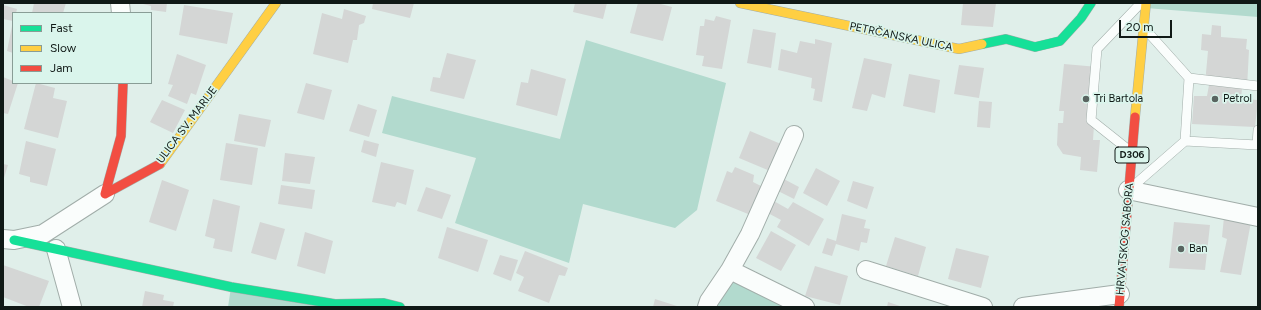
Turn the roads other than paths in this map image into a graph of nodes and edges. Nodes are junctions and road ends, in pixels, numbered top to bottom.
1 (276, 3) edge
2 (740, 3) edge
3 (1090, 3) edge
4 (1141, 3) edge
5 (1146, 3) edge
6 (1144, 28) junction
7 (1189, 78) junction
8 (123, 84) edge
9 (1258, 86) edge
10 (1258, 130) edge
11 (794, 135) dead end
12 (1185, 141) junction
13 (1133, 153) junction
14 (1128, 190) junction
15 (105, 194) junction
16 (1258, 217) edge
17 (8, 239) edge
18 (56, 249) junction
19 (730, 270) junction
20 (866, 270) dead end
21 (1120, 300) edge
22 (72, 307) edge
23 (400, 307) edge
24 (707, 307) edge
25 (806, 307) edge
26 (983, 307) edge
27 (1023, 307) edge

1 - 15 street, ULICA SV. MARIJE
2 - 3 street, PETRČANSKA ULICA
4 - 13 lane
5 - 6 street, HRVATSKOG SABORA / D306
6 - 7 lane
6 - 13 street, HRVATSKOG SABORA / D306
7 - 9 lane
7 - 12 lane
8 - 15 street
10 - 12 lane
11 - 19 street
12 - 14 lane
13 - 14 street, HRVATSKOG SABORA / D306
14 - 16 street
14 - 21 street, HRVATSKOG SABORA / D306
15 - 17 street
17 - 18 street
18 - 22 street
18 - 23 street
19 - 24 street
19 - 25 street
20 - 26 street
21 - 27 street

